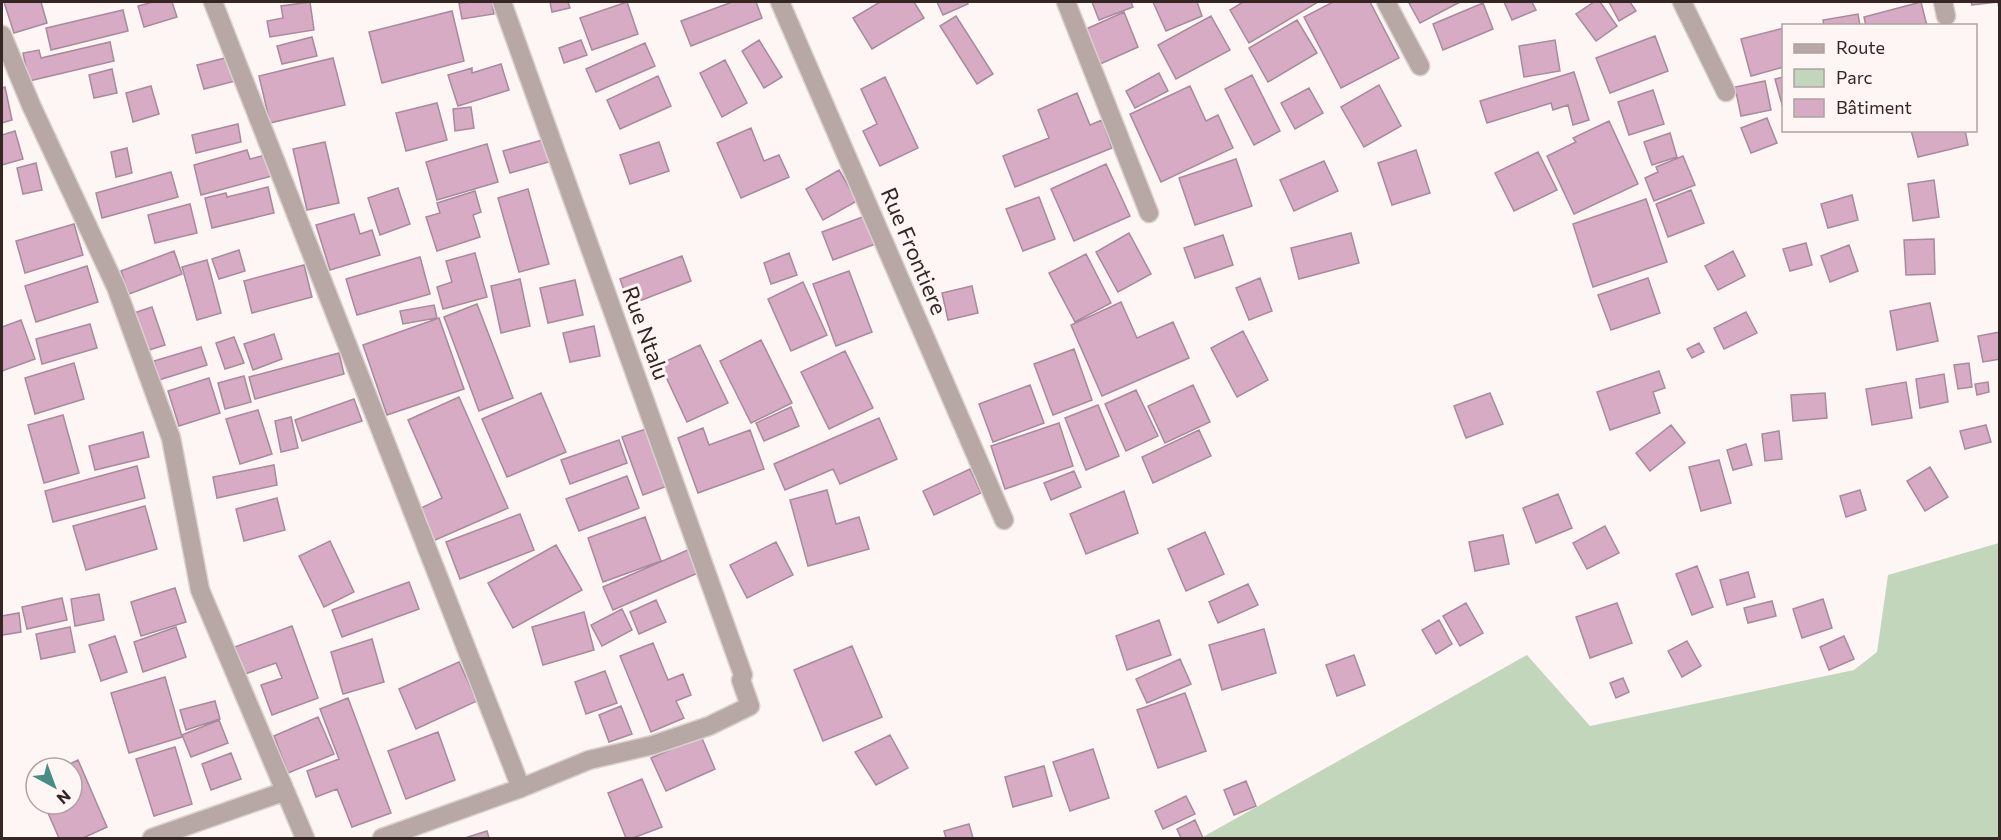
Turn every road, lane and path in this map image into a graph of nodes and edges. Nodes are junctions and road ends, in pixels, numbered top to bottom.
1 (213, 2) edge
2 (502, 2) edge
3 (780, 2) edge
4 (1066, 2) edge
5 (1386, 2) edge
6 (1682, 2) edge
7 (2, 35) edge
8 (1420, 66) dead end
9 (1726, 92) dead end
10 (1149, 213) dead end
11 (1004, 519) dead end
12 (521, 788) junction
13 (284, 792) junction
14 (152, 838) edge
15 (305, 838) edge
16 (382, 838) edge

1 - 12 street
2 - 12 street, Rue Ntalu
3 - 11 street, Rue Frontiere
4 - 10 street
5 - 8 street
6 - 9 street
7 - 13 street
12 - 16 street
13 - 14 street
13 - 15 street

